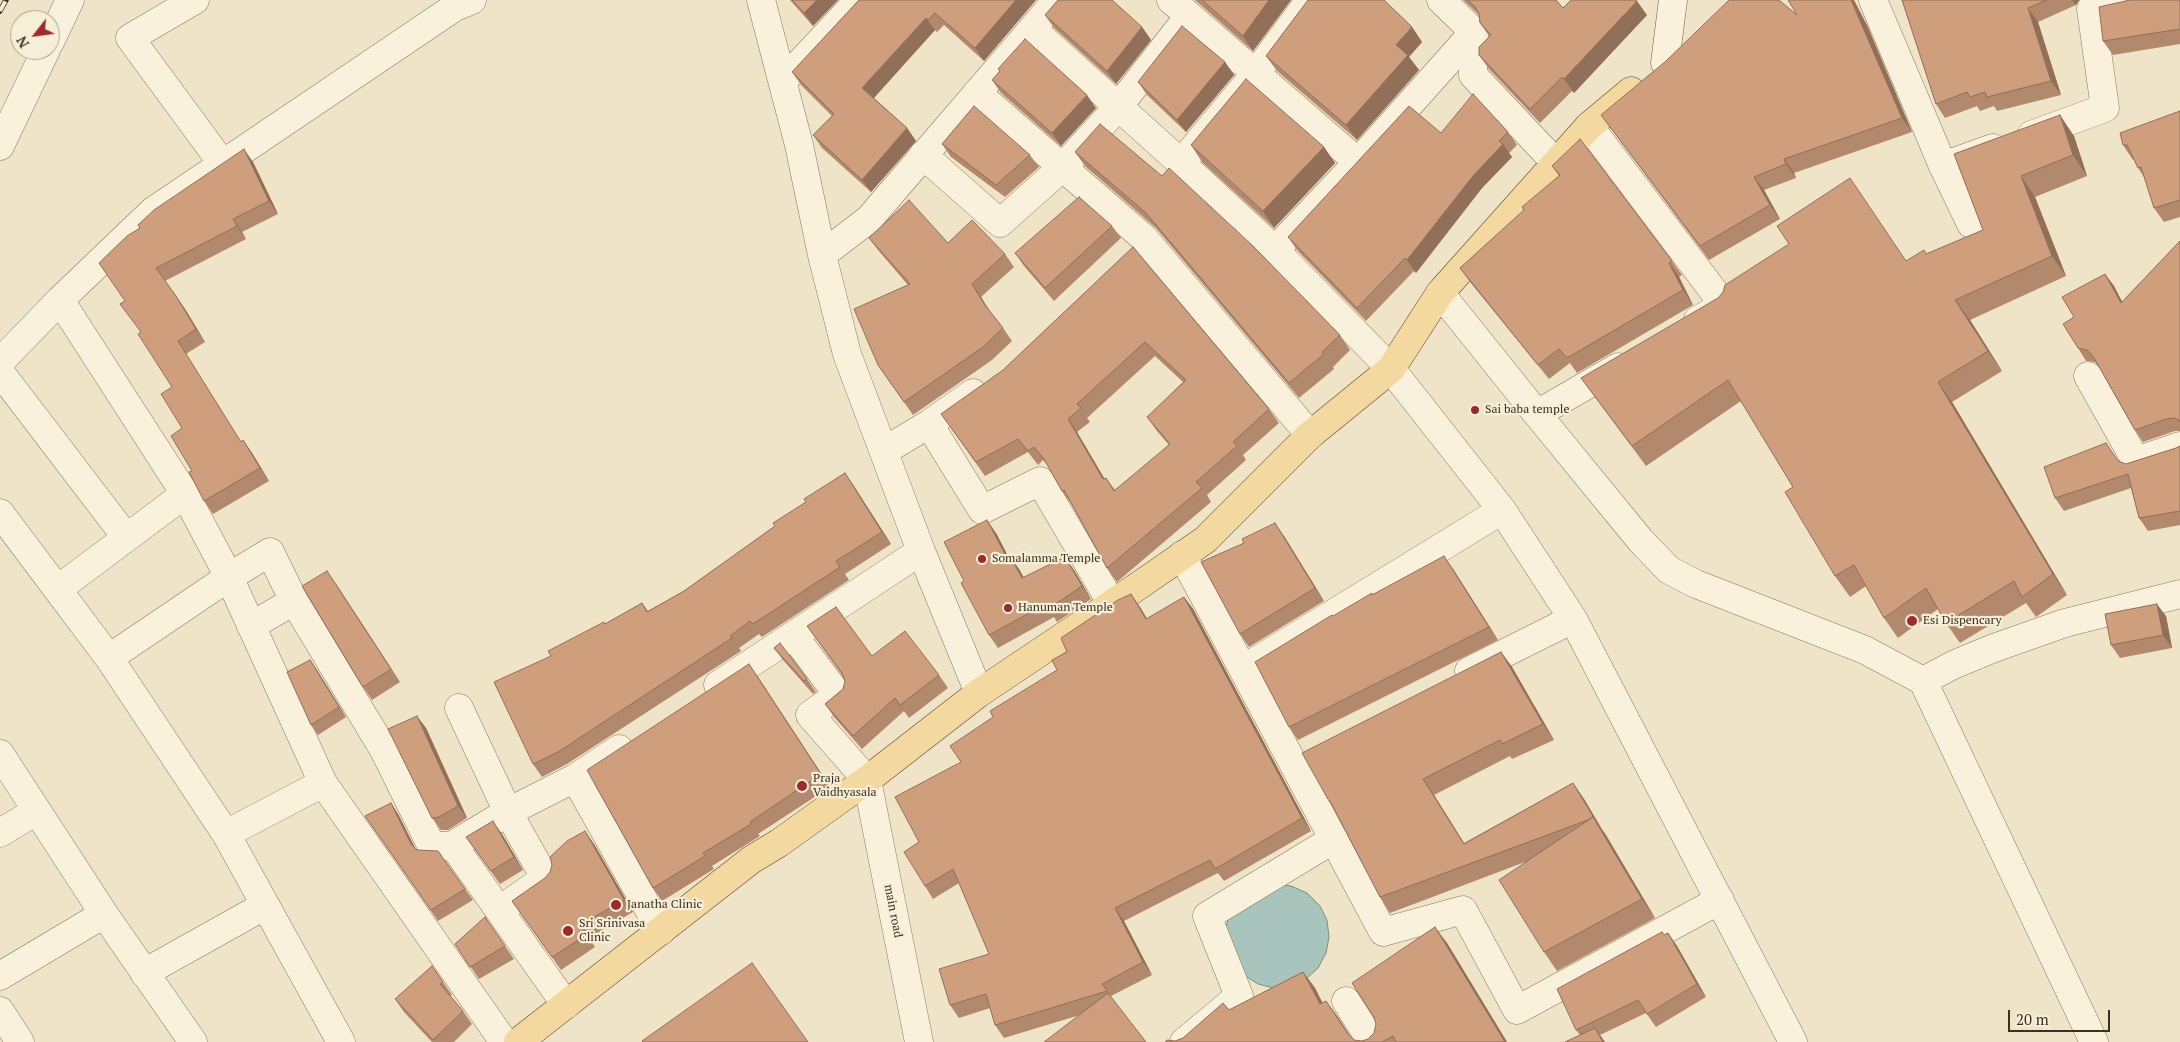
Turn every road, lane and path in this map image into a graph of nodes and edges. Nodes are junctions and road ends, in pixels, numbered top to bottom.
1 (70, 0) edge
2 (195, 0) edge
3 (761, 0) edge
4 (859, 0) edge
5 (1057, 0) edge
6 (1310, 0) edge
7 (1441, 0) edge
8 (1673, 0) edge
9 (1874, 0) edge
10 (2134, 0) edge
11 (459, 2) edge
12 (2090, 4) edge
13 (1180, 8) edge
14 (60, 21) edge
15 (1032, 29) junction
16 (1474, 32) junction
17 (1691, 38) edge
18 (41, 60) edge
19 (1665, 63) junction
20 (1256, 73) junction
21 (783, 81) junction
22 (977, 93) junction
23 (1118, 107) junction
24 (1589, 126) junction
25 (0, 146) edge
26 (924, 155) junction
27 (1358, 162) junction
28 (1555, 162) junction
29 (222, 163) junction
30 (1181, 163) junction
31 (1064, 166) junction
32 (1943, 166) junction
33 (1971, 224) edge
34 (1144, 238) junction
35 (1275, 250) junction
36 (822, 255) junction
37 (1123, 258) edge
38 (1440, 293) junction
39 (60, 300) junction
40 (1673, 335) edge
41 (1639, 354) edge
42 (0, 362) edge
43 (1392, 369) junction
44 (0, 372) edge
45 (2088, 376) dead end
46 (994, 378) edge
47 (1537, 414) junction
48 (929, 424) junction
49 (1310, 435) junction
50 (2180, 446) edge
51 (884, 451) junction
52 (185, 494) junction
53 (1502, 510) junction
54 (0, 513) edge
55 (126, 537) junction
56 (921, 551) junction
57 (1182, 555) junction
58 (229, 577) junction
59 (58, 589) junction
60 (2180, 594) edge
61 (294, 601) junction
62 (1112, 604) junction
63 (1573, 619) junction
64 (250, 626) junction
65 (794, 636) junction
66 (109, 658) junction
67 (1243, 669) junction
68 (1450, 681) edge
69 (1923, 681) junction
70 (979, 693) junction
71 (697, 699) edge
72 (459, 708) dead end
73 (640, 736) edge
74 (0, 754) edge
75 (575, 778) junction
76 (867, 780) junction
77 (323, 783) junction
78 (36, 811) junction
79 (508, 812) junction
80 (0, 833) edge
81 (226, 834) junction
82 (1334, 839) junction
83 (453, 845) junction
84 (1720, 900) junction
85 (264, 906) junction
86 (500, 910) junction
87 (104, 914) junction
88 (661, 931) junction
89 (144, 973) junction
90 (0, 976) edge
91 (1346, 1001) dead end
92 (566, 1005) junction
93 (0, 1010) edge
94 (20, 1042) edge
95 (193, 1042) edge
96 (341, 1042) edge
97 (504, 1042) edge
98 (518, 1042) edge
99 (919, 1042) edge
100 (1184, 1042) edge
101 (1372, 1042) edge
102 (1793, 1042) edge
103 (2094, 1042) edge

1 - 14 street
2 - 29 street
3 - 21 street
4 - 21 street
5 - 15 street
6 - 20 street
7 - 16 street
8 - 19 street
9 - 32 street
10 - 12 street
11 - 29 street
12 - 32 street
13 - 20 street
13 - 23 street
15 - 22 street
15 - 23 street
16 - 27 street
16 - 28 street
17 - 19 main road
18 - 25 street
19 - 24 main road
20 - 27 street
20 - 30 street
21 - 36 street
22 - 26 street
22 - 31 street
23 - 30 street
23 - 31 street
24 - 28 main road
24 - 40 street
26 - 31 street
26 - 36 street
27 - 35 street
28 - 38 main road
29 - 39 street
30 - 35 street
31 - 34 street
32 - 33 street
34 - 37 street
34 - 49 street
35 - 43 street
36 - 51 street
38 - 43 main road
38 - 47 street
39 - 42 street
39 - 52 street
41 - 47 street
43 - 49 main road
43 - 53 street
44 - 55 street
45 - 50 street
46 - 48 street
47 - 69 street
48 - 51 street
48 - 62 street
49 - 57 main road
51 - 56 street
52 - 55 street
52 - 58 street
53 - 63 street
53 - 67 street
54 - 59 street
55 - 59 street
56 - 65 street
56 - 70 street
57 - 62 main road
57 - 67 street
58 - 61 street
58 - 64 street
58 - 66 street
59 - 66 street
60 - 69 street
61 - 64 street
61 - 83 street
62 - 70 main road
63 - 68 street
63 - 84 street
64 - 77 street
65 - 71 street
65 - 76 street
66 - 81 street
67 - 82 street
69 - 103 street
70 - 76 main road
72 - 79 street
73 - 75 street
74 - 78 street
75 - 79 street
75 - 88 street
76 - 88 main road
76 - 99 street, main road
77 - 81 street
77 - 97 street
78 - 80 street
78 - 87 street
79 - 83 street
79 - 86 street
81 - 85 street
82 - 84 street
82 - 100 street
83 - 86 street
84 - 102 street
85 - 89 street
85 - 96 street
86 - 92 street
87 - 89 street
87 - 90 street
88 - 92 main road
89 - 95 street
91 - 101 street
92 - 98 main road
93 - 94 street

